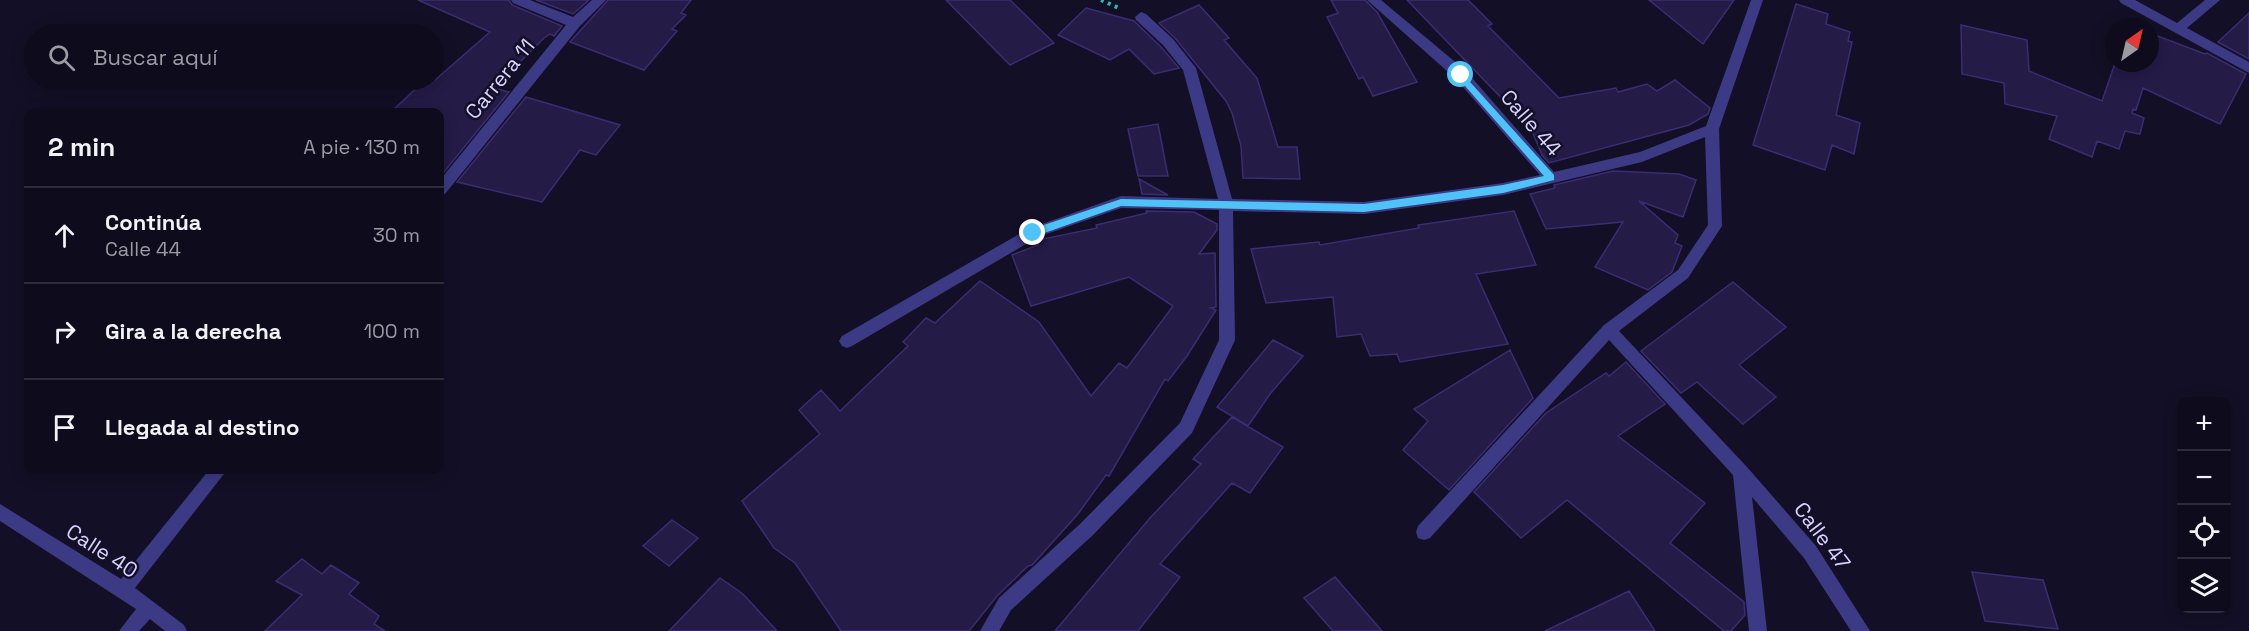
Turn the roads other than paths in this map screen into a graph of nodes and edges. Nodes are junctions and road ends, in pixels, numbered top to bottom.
1 (517, 0) edge
2 (600, 0) edge
3 (1373, 0) edge
4 (1757, 0) edge
5 (2125, 0) edge
6 (2214, 0) edge
7 (1141, 17) dead end
8 (575, 23) junction
9 (2179, 28) junction
10 (2249, 68) edge
11 (1712, 129) junction
12 (1551, 178) junction
13 (444, 185) edge
14 (1226, 203) junction
15 (1609, 330) junction
16 (848, 341) dead end
17 (1741, 472) junction
18 (216, 474) edge
19 (0, 512) edge
20 (1424, 532) dead end
21 (122, 591) junction
22 (149, 607) junction
23 (128, 631) edge
24 (178, 631) edge
25 (989, 631) edge
26 (1758, 631) edge
27 (1861, 631) edge

1 - 8 street
2 - 8 street, Carrera 11
3 - 12 street, Calle 44
4 - 11 street
5 - 9 street
6 - 9 street
7 - 14 street
8 - 13 street, Carrera 11
9 - 10 street
11 - 12 street
11 - 15 street
12 - 14 street
14 - 16 street
14 - 25 street
15 - 17 street, Calle 47
15 - 20 street
17 - 26 street
17 - 27 street, Calle 47
18 - 21 street
19 - 21 street, Calle 40
21 - 22 street, Calle 40
22 - 23 street
22 - 24 street, Calle 40

